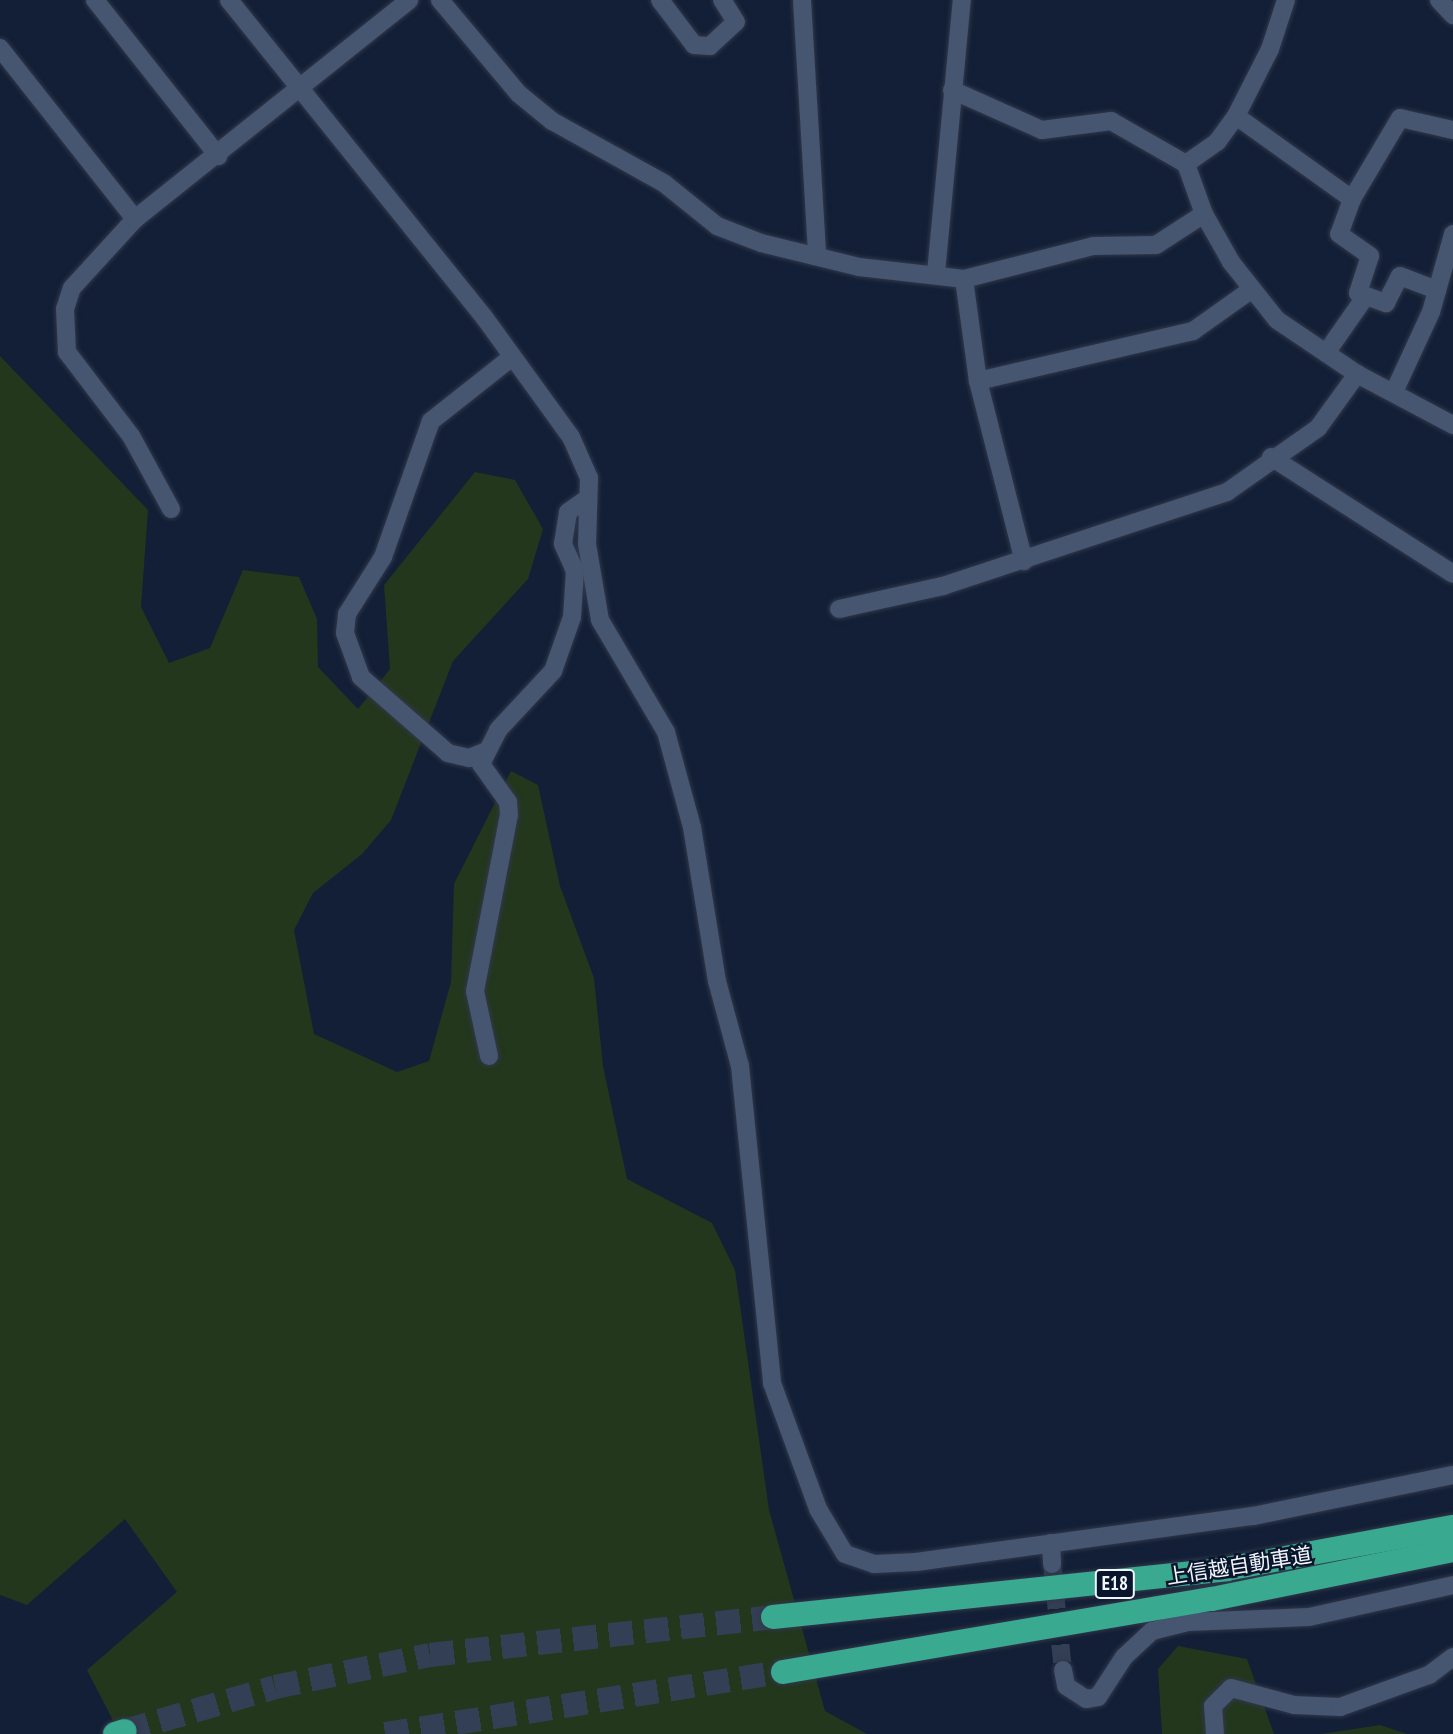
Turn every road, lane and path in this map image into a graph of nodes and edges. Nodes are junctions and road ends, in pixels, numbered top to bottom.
1 (95, 0) edge
2 (229, 0) edge
3 (409, 0) edge
4 (660, 0) edge
5 (722, 0) edge
6 (802, 0) edge
7 (962, 0) edge
8 (1286, 0) edge
9 (1439, 0) edge
10 (445, 1) edge
11 (1453, 15) edge
12 (0, 48) edge
13 (300, 89) junction
14 (952, 90) junction
15 (1236, 116) junction
16 (1453, 130) edge
17 (218, 156) junction
18 (1186, 164) junction
19 (1352, 200) junction
20 (1204, 214) junction
21 (135, 219) junction
22 (1452, 241) edge
23 (817, 256) junction
24 (936, 274) junction
25 (964, 279) junction
26 (1252, 289) junction
27 (1437, 290) junction
28 (1365, 297) junction
29 (1326, 354) junction
30 (512, 357) junction
31 (1357, 374) junction
32 (978, 381) junction
33 (1394, 392) junction
34 (1453, 425) edge
35 (1270, 457) junction
36 (584, 501) junction
37 (171, 509) dead end
38 (1024, 561) junction
39 (1453, 575) edge
40 (839, 609) dead end
41 (484, 752) junction
42 (489, 1056) dead end
43 (1453, 1475) edge
44 (1453, 1527) edge
45 (1051, 1544) junction
46 (1453, 1550) edge
47 (1052, 1564) tunnel mouth
48 (1453, 1585) edge
49 (773, 1617) tunnel mouth
50 (1453, 1657) edge
51 (1063, 1670) tunnel mouth
52 (783, 1672) tunnel mouth
53 (1215, 1734) edge

1 - 17 street
2 - 13 street
3 - 13 street
4 - 5 street
6 - 23 street
7 - 14 street
8 - 15 street
9 - 11 street
10 - 23 street
12 - 21 street
13 - 17 street
13 - 30 street
14 - 18 street
14 - 24 street
15 - 18 street
15 - 19 street
16 - 19 street
17 - 21 street
18 - 20 street
19 - 28 street
20 - 25 street
20 - 26 street
21 - 37 street
22 - 27 street
23 - 24 street
24 - 25 street
25 - 32 street
26 - 29 street
26 - 32 street
27 - 28 street
27 - 33 street
28 - 29 street
29 - 31 street
30 - 36 street
30 - 41 street
31 - 33 street
31 - 35 street
32 - 38 street
33 - 34 street
35 - 38 street
35 - 39 street
36 - 41 street
36 - 45 street
38 - 40 street
41 - 42 street
43 - 45 street
44 - 49 highway, 上信越自動車道 / E18
45 - 47 street
46 - 52 highway, 上信越自動車道 / E18
48 - 51 street
50 - 53 street

